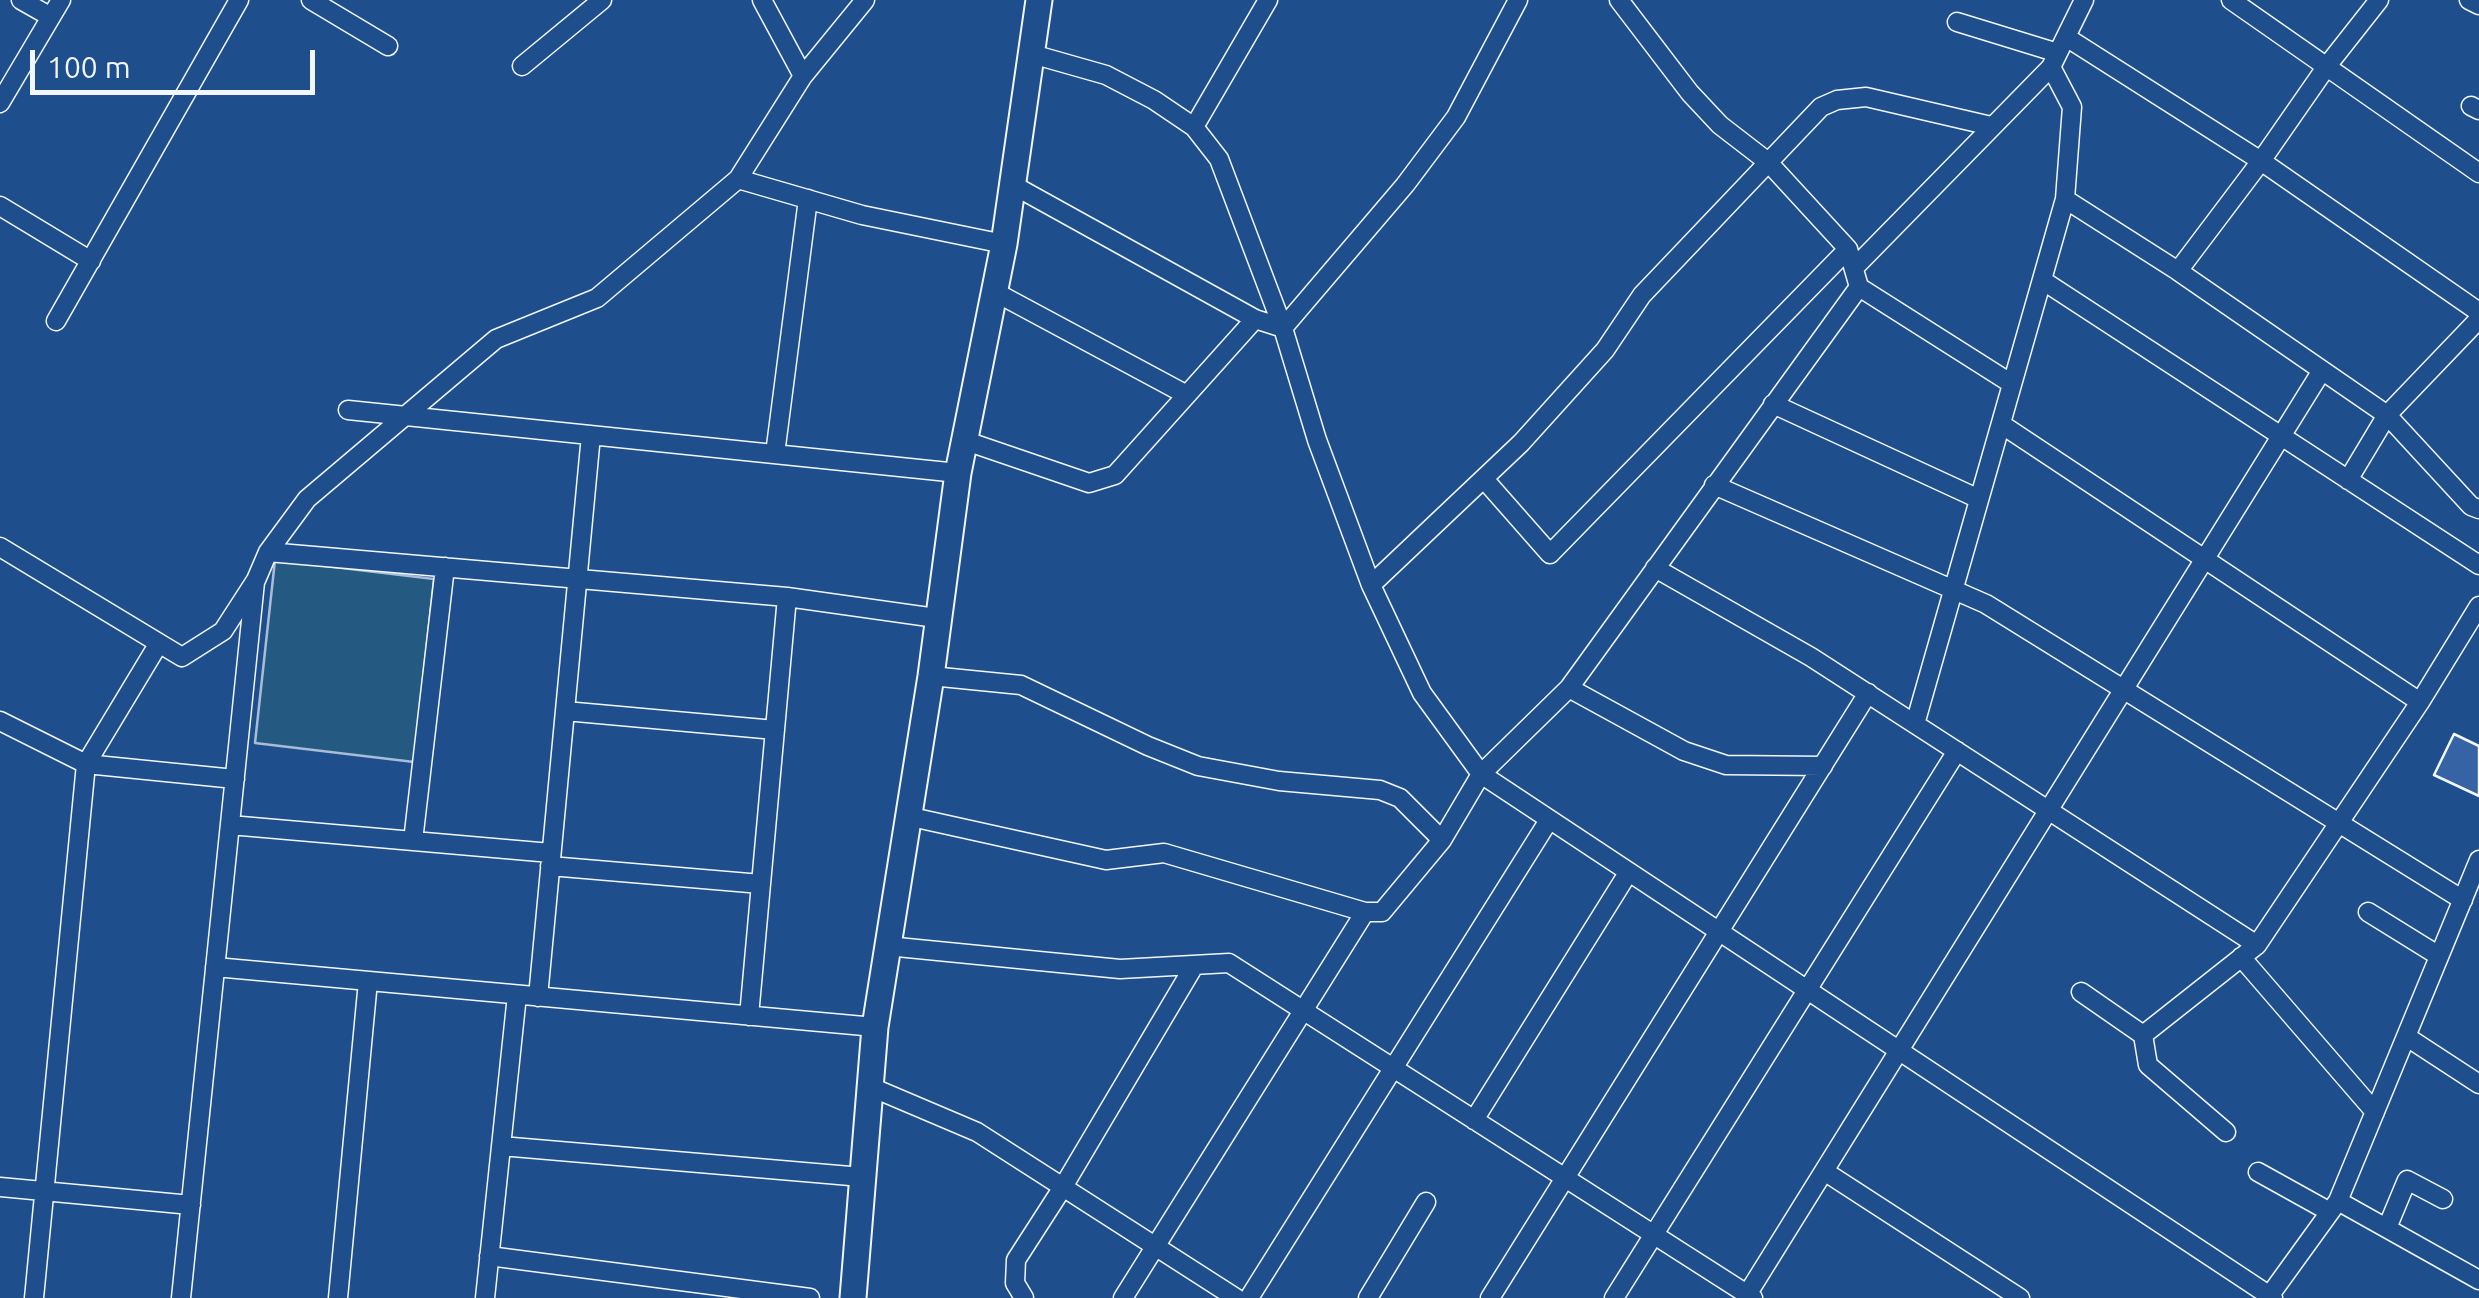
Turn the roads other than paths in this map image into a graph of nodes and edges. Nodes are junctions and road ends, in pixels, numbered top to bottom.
1 (21, 0) edge
2 (61, 0) edge
3 (239, 0) edge
4 (310, 0) edge
5 (602, 0) edge
6 (762, 0) edge
7 (865, 0) edge
8 (1039, 0) edge
9 (1268, 0) edge
10 (1518, 0) edge
11 (1619, 0) edge
12 (2084, 0) edge
13 (2231, 0) edge
14 (2379, 0) edge
15 (2469, 0) edge
16 (2479, 5) edge
17 (51, 17) junction
18 (1957, 22) dead end
19 (388, 46) dead end
20 (2058, 53) junction
21 (1032, 54) junction
22 (522, 66) dead end
23 (2327, 66) junction
24 (804, 76) junction
25 (0, 103) edge
26 (1991, 126) junction
27 (1194, 127) junction
28 (2262, 161) junction
29 (1768, 162) junction
30 (2479, 172) edge
31 (738, 179) junction
32 (1013, 184) junction
33 (2065, 199) junction
34 (808, 200) junction
35 (0, 206) edge
36 (1004, 244) junction
37 (1848, 249) junction
38 (91, 260) junction
39 (2178, 270) junction
40 (1857, 278) junction
41 (2042, 280) junction
42 (995, 292) junction
43 (2479, 315) edge
44 (1255, 319) junction
45 (56, 321) dead end
46 (1283, 328) junction
47 (2321, 372) junction
48 (2012, 384) junction
49 (1185, 394) junction
50 (1773, 404) junction
51 (348, 410) dead end
52 (2387, 415) junction
53 (406, 416) junction
54 (2000, 424) junction
55 (591, 435) junction
56 (2280, 436) junction
57 (966, 441) junction
58 (775, 454) junction
59 (958, 473) junction
60 (1484, 479) junction
61 (2348, 480) junction
62 (1714, 485) junction
63 (1979, 499) junction
64 (2479, 509) edge
65 (0, 547) edge
66 (268, 552) junction
67 (2204, 560) junction
68 (2479, 565) edge
69 (445, 567) junction
70 (1655, 568) junction
71 (577, 578) junction
72 (256, 580) junction
73 (1371, 584) junction
74 (1954, 589) junction
75 (787, 597) junction
76 (2479, 606) edge
77 (936, 618) junction
78 (158, 643) junction
79 (930, 676) junction
80 (1568, 688) junction
81 (2124, 688) junction
82 (1868, 694) junction
83 (2420, 702) junction
84 (565, 711) junction
85 (0, 721) edge
86 (1915, 724) junction
87 (775, 730) junction
88 (1958, 751) junction
89 (86, 764) junction
90 (1823, 766) junction
91 (1482, 774) junction
92 (235, 779) junction
93 (2048, 810) junction
94 (907, 816) junction
95 (1549, 820) junction
96 (2339, 823) junction
97 (230, 825) junction
98 (1442, 840) junction
99 (413, 841) junction
100 (551, 860) junction
101 (2479, 860) edge
102 (1628, 873) junction
103 (761, 884) junction
104 (2462, 900) junction
105 (1365, 912) junction
106 (2368, 912) dead end
107 (1719, 931) junction
108 (2258, 945) junction
109 (887, 946) junction
110 (2440, 956) junction
111 (2241, 958) junction
112 (1194, 966) junction
113 (216, 968) junction
114 (368, 981) junction
115 (1808, 989) junction
116 (2080, 992) dead end
117 (517, 995) junction
118 (538, 997) junction
119 (1304, 1011) junction
120 (749, 1016) junction
121 (875, 1027) junction
122 (2144, 1034) junction
123 (2406, 1037) junction
124 (1900, 1048) junction
125 (1393, 1068) junction
126 (2479, 1084) edge
127 (871, 1087) junction
128 (2376, 1112) junction
129 (1474, 1120) junction
130 (2226, 1132) dead end
131 (501, 1146) junction
132 (1824, 1171) junction
133 (2258, 1172) dead end
134 (862, 1177) junction
135 (1565, 1178) junction
136 (0, 1187) edge
137 (1063, 1187) junction
138 (45, 1191) junction
139 (2443, 1199) dead end
140 (1426, 1202) dead end
141 (191, 1205) junction
142 (2334, 1207) junction
143 (2387, 1228) junction
144 (1654, 1235) junction
145 (1155, 1246) junction
146 (489, 1256) junction
147 (2479, 1280) edge
148 (2261, 1294) edge
149 (1748, 1297) edge
150 (34, 1298) edge
151 (181, 1298) edge
152 (338, 1298) edge
153 (485, 1298) edge
154 (810, 1298) edge
155 (852, 1298) edge
156 (1024, 1298) edge
157 (1122, 1298) edge
158 (1236, 1298) edge
159 (1249, 1298) edge
160 (1368, 1298) edge
161 (1490, 1298) edge
162 (1614, 1298) edge
163 (2020, 1298) edge

1 - 17 street
2 - 17 street
3 - 38 street
4 - 19 street
5 - 22 street
6 - 24 street
7 - 24 street
8 - 21 main road
9 - 27 street
10 - 46 street
11 - 29 street
12 - 20 street
13 - 23 street
14 - 23 street
15 - 16 street
17 - 25 street
18 - 20 street
20 - 26 street
20 - 28 street
20 - 33 street
21 - 27 street
21 - 32 main road
23 - 28 street
23 - 30 street
24 - 31 street
26 - 29 street
26 - 40 street
27 - 46 street
28 - 39 street
28 - 43 street
29 - 37 street
29 - 60 street
31 - 34 street
31 - 53 street
32 - 36 main road
32 - 44 street
33 - 39 street
33 - 41 street
34 - 36 street
34 - 58 street
35 - 38 street
36 - 42 main road
37 - 40 street
37 - 60 street
38 - 45 street
39 - 47 street
40 - 48 street
40 - 50 street
41 - 48 street
41 - 56 street
42 - 49 street
42 - 57 main road
43 - 52 street
44 - 46 street
44 - 49 street
46 - 73 street
47 - 52 street
47 - 56 street
48 - 54 street
49 - 57 street
50 - 62 street
50 - 63 street
51 - 53 street
52 - 61 street
52 - 64 street
53 - 55 street
53 - 66 street
54 - 63 street
54 - 67 street
55 - 58 street
55 - 71 street
56 - 61 street
56 - 67 street
57 - 59 main road
58 - 59 street
59 - 77 main road
60 - 73 street
61 - 68 street
62 - 70 street
62 - 74 street
63 - 74 street
65 - 78 street
66 - 69 street
66 - 72 street
67 - 81 street
67 - 83 street
69 - 71 street
69 - 99 street
70 - 80 street
70 - 82 street
71 - 75 street
71 - 84 street
72 - 78 street
72 - 92 street
73 - 91 street
74 - 81 street
74 - 86 street
75 - 77 street
75 - 87 street
76 - 83 street
77 - 79 main road
78 - 89 street
79 - 94 main road
79 - 98 street
80 - 90 street
80 - 91 street
81 - 93 street
81 - 96 street
82 - 86 street
82 - 90 street
83 - 96 street
84 - 87 street
84 - 100 street
85 - 89 street
86 - 88 street
87 - 103 street
88 - 93 street
88 - 115 street
89 - 92 street
89 - 138 street
90 - 107 street
91 - 95 street
91 - 98 street
92 - 97 street
93 - 108 street
93 - 124 street
94 - 105 street
94 - 109 main road
95 - 102 street
95 - 125 street
96 - 104 street
96 - 108 street
97 - 99 street
97 - 113 street
98 - 105 street
99 - 100 street
100 - 103 street
100 - 118 street
101 - 104 street
102 - 107 street
102 - 129 street
103 - 120 street
104 - 110 street
105 - 119 street
106 - 110 street
107 - 115 street
107 - 135 street
108 - 111 street
109 - 112 street
109 - 121 main road
110 - 123 street
111 - 122 street
111 - 128 street
112 - 119 street
112 - 137 street
113 - 114 street
113 - 141 street
114 - 117 street
114 - 152 street
115 - 124 street
115 - 144 street
116 - 122 street
117 - 118 street
117 - 131 street
118 - 120 street
119 - 125 street
119 - 145 street
120 - 121 street
121 - 127 main road
122 - 130 street
123 - 126 street
123 - 128 street
124 - 132 street
124 - 148 street
125 - 129 street
125 - 159 street
127 - 134 main road
127 - 137 street
128 - 142 street
129 - 135 street
131 - 134 street
131 - 146 street
132 - 149 street
132 - 163 street
133 - 142 street
134 - 155 main road
135 - 144 street
135 - 161 street
136 - 138 street
137 - 145 street
137 - 156 street
138 - 141 street
138 - 150 street
139 - 143 street
140 - 160 street
141 - 151 street
142 - 143 street
142 - 148 street
143 - 147 street
144 - 149 street
144 - 162 street
145 - 157 street
145 - 158 street
146 - 153 street
146 - 154 street

